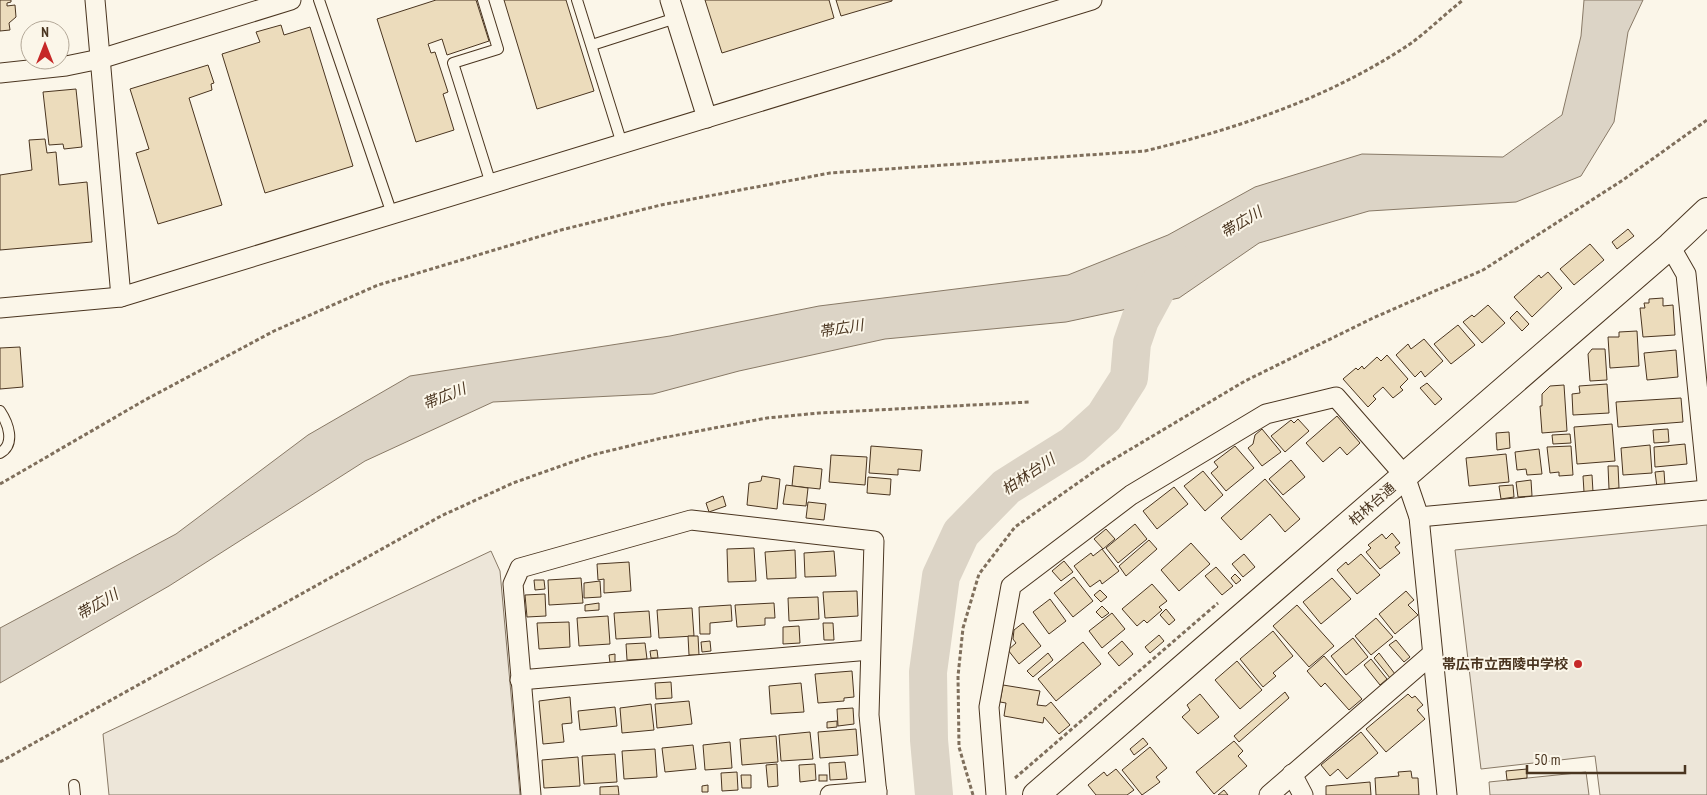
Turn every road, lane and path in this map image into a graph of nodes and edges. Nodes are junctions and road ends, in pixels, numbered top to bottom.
1 (95, 0) edge
2 (291, 0) edge
3 (319, 0) edge
4 (483, 0) edge
5 (577, 0) edge
6 (670, 0) edge
7 (1092, 0) edge
8 (1462, 0) edge
9 (676, 18) junction
10 (592, 45) junction
11 (100, 59) junction
12 (0, 72) edge
13 (707, 118) junction
14 (622, 144) junction
15 (491, 184) junction
16 (392, 214) junction
17 (1705, 217) edge
18 (1670, 246) junction
19 (121, 297) junction
20 (0, 308) edge
21 (1701, 368) edge
22 (1030, 402) dead end
23 (0, 411) edge
24 (0, 453) edge
25 (1405, 476) junction
26 (1707, 482) edge
27 (0, 484) edge
28 (1707, 490) edge
29 (1420, 517) junction
30 (870, 650) junction
31 (1432, 654) junction
32 (520, 680) junction
33 (0, 762) edge
34 (1292, 774) junction
35 (877, 793) edge
36 (531, 795) edge
37 (830, 795) edge
38 (996, 795) edge
39 (1036, 795) edge
40 (1269, 795) edge
41 (1303, 795) edge
42 (1447, 795) edge

1 - 11 street
2 - 11 street
3 - 16 lane
4 - 15 lane
5 - 10 lane
6 - 9 street
7 - 13 street
8 - 27 path
9 - 10 lane
9 - 13 street
10 - 14 lane
11 - 12 street
11 - 19 street
13 - 14 street
14 - 15 street
15 - 16 street
16 - 19 street
17 - 18 street, 柏林台通
18 - 21 street
18 - 25 street, 柏林台通
19 - 20 street
21 - 26 street
22 - 33 path
23 - 24 lane
25 - 29 street
25 - 38 street
25 - 39 street, 柏林台通
28 - 29 street
29 - 31 street
30 - 32 street
30 - 32 street
30 - 35 street
31 - 34 street
31 - 42 street
32 - 36 street
34 - 40 street
34 - 41 street
35 - 37 street

